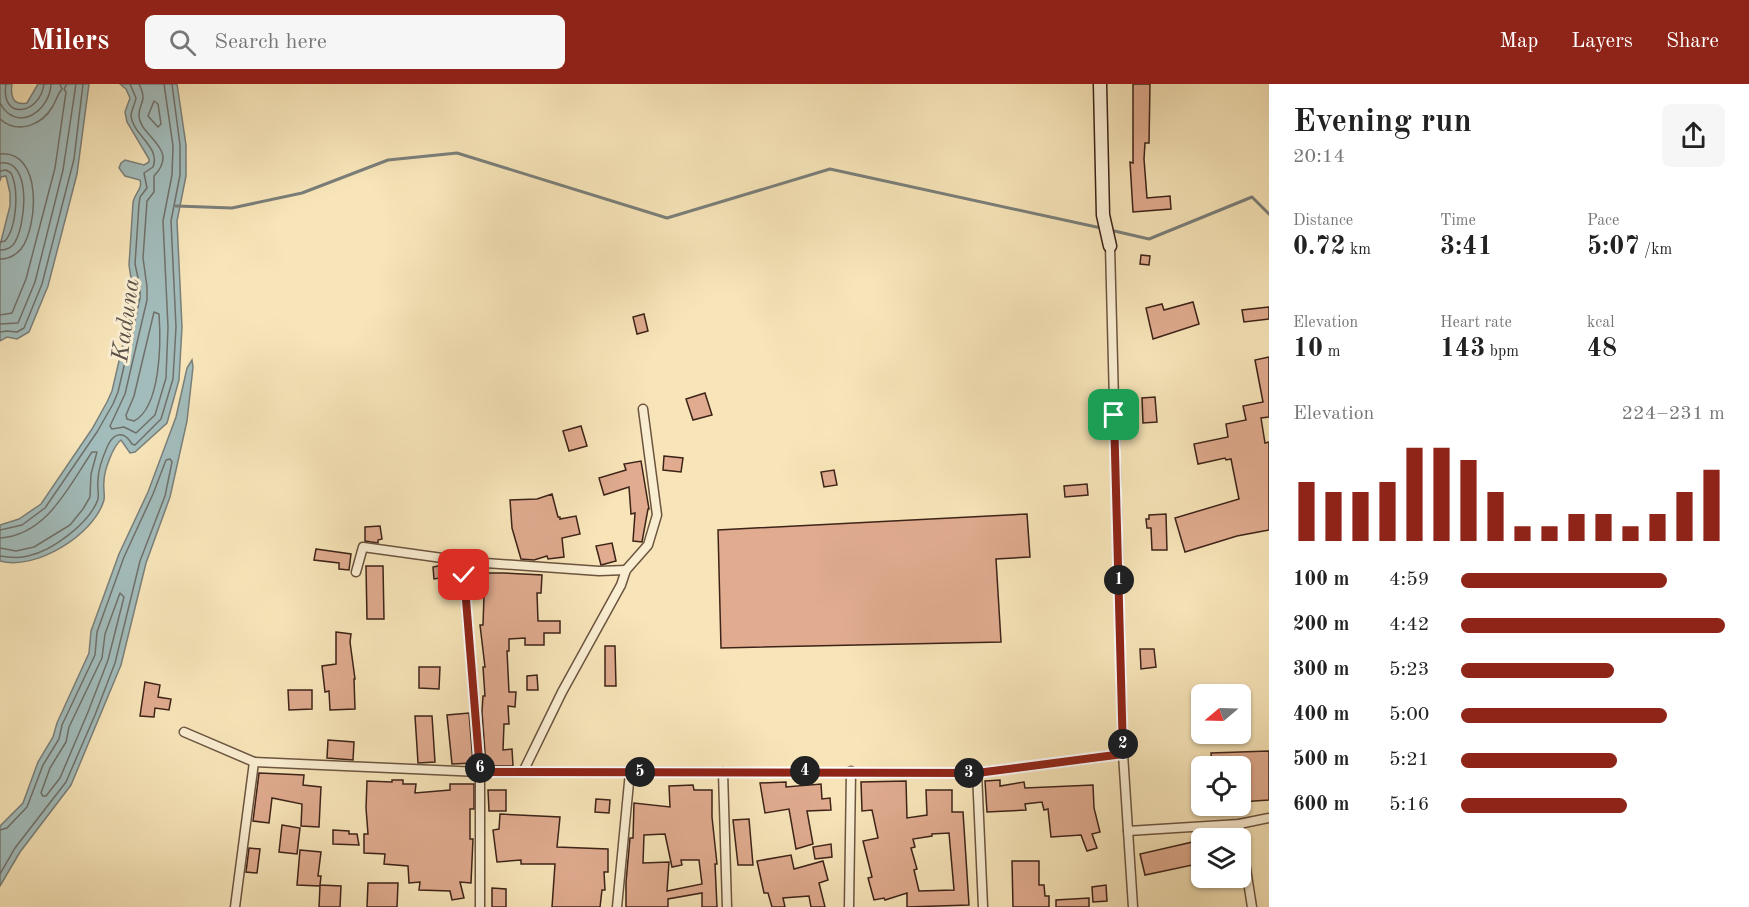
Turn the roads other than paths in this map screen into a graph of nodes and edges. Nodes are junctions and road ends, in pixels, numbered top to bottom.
1 (1101, 84) edge
2 (1110, 246) joint
3 (643, 409) dead end
4 (471, 562) junction
5 (626, 570) junction
6 (356, 572) dead end
7 (184, 732) dead end
8 (1123, 754) junction
9 (254, 762) junction
10 (852, 771) junction
11 (480, 772) junction
12 (523, 772) junction
13 (630, 772) junction
14 (723, 772) junction
15 (977, 773) junction
16 (1269, 818) edge
17 (1239, 824) junction
18 (1128, 831) junction
19 (235, 907) edge
20 (480, 907) edge
21 (617, 907) edge
22 (727, 907) edge
23 (849, 907) edge
24 (984, 907) edge
25 (1133, 907) edge
26 (1252, 907) edge

1 - 2 street
2 - 8 street
3 - 5 street
4 - 5 street
4 - 6 street
4 - 11 street
5 - 12 street
7 - 9 street
8 - 15 street
8 - 18 street
9 - 11 street
9 - 19 street
10 - 14 street
10 - 15 street
10 - 23 street
11 - 12 street
11 - 20 street
12 - 13 street
13 - 14 street
13 - 21 street
14 - 22 street
15 - 24 street
16 - 17 street
17 - 18 street
17 - 26 street
18 - 25 street

